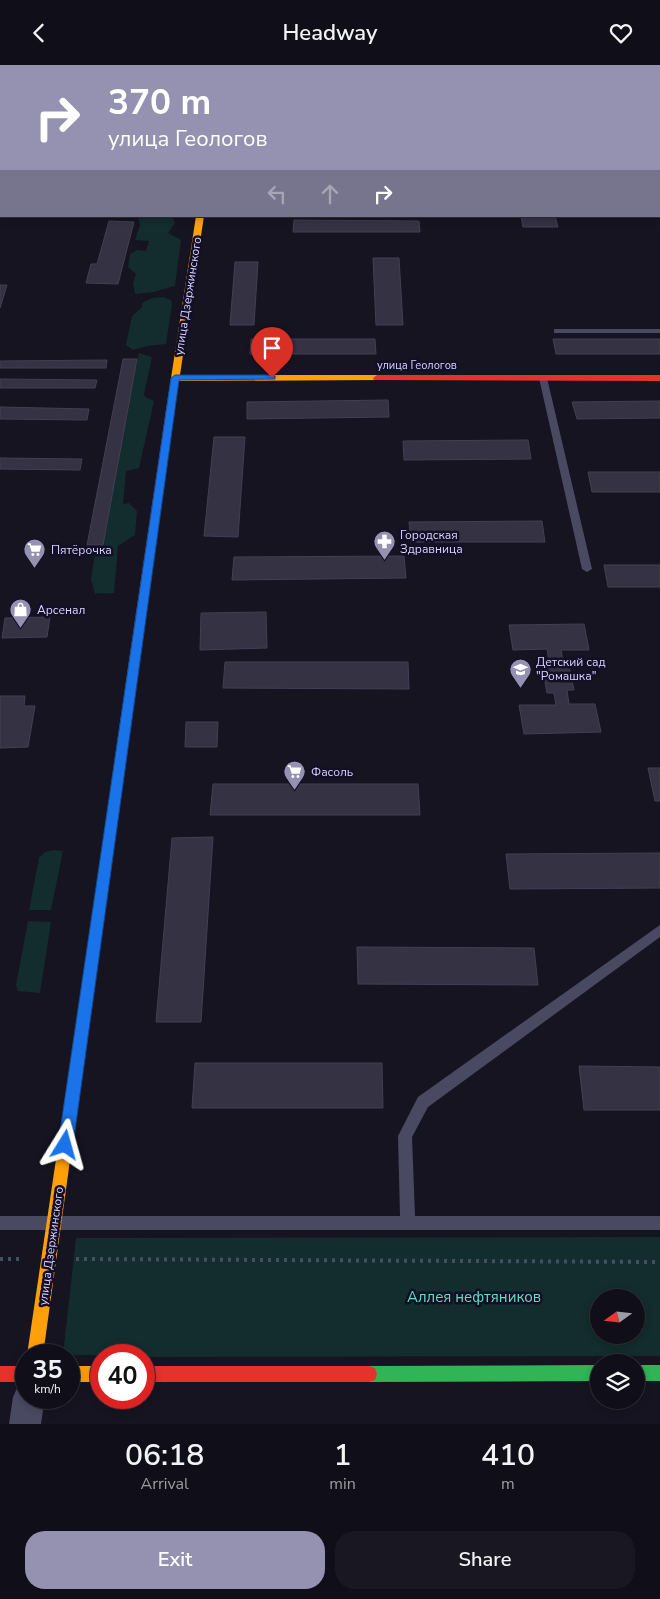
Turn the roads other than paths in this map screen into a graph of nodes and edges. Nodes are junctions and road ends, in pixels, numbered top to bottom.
1 (200, 217) edge
2 (557, 331) dead end
3 (660, 331) edge
4 (175, 378) junction
5 (543, 378) junction
6 (660, 378) edge
7 (587, 569) dead end
8 (660, 930) edge
9 (0, 1223) edge
10 (54, 1223) junction
11 (408, 1223) junction
12 (660, 1223) edge
13 (37, 1344) edge
14 (590, 1373) edge
15 (645, 1373) edge
16 (660, 1373) edge
17 (0, 1374) edge
18 (15, 1374) edge
19 (155, 1374) edge
20 (28, 1409) edge
21 (26, 1424) edge

1 - 4 street, улица Дзержинского
2 - 3 lane
4 - 5 street, улица Геологов
4 - 10 street, улица Дзержинского
5 - 6 street, улица Геологов
5 - 7 lane
8 - 11 lane
9 - 10 lane
10 - 11 lane
10 - 13 street, улица Дзержинского
11 - 12 lane
14 - 19 street
15 - 16 street
17 - 18 street
20 - 21 street

